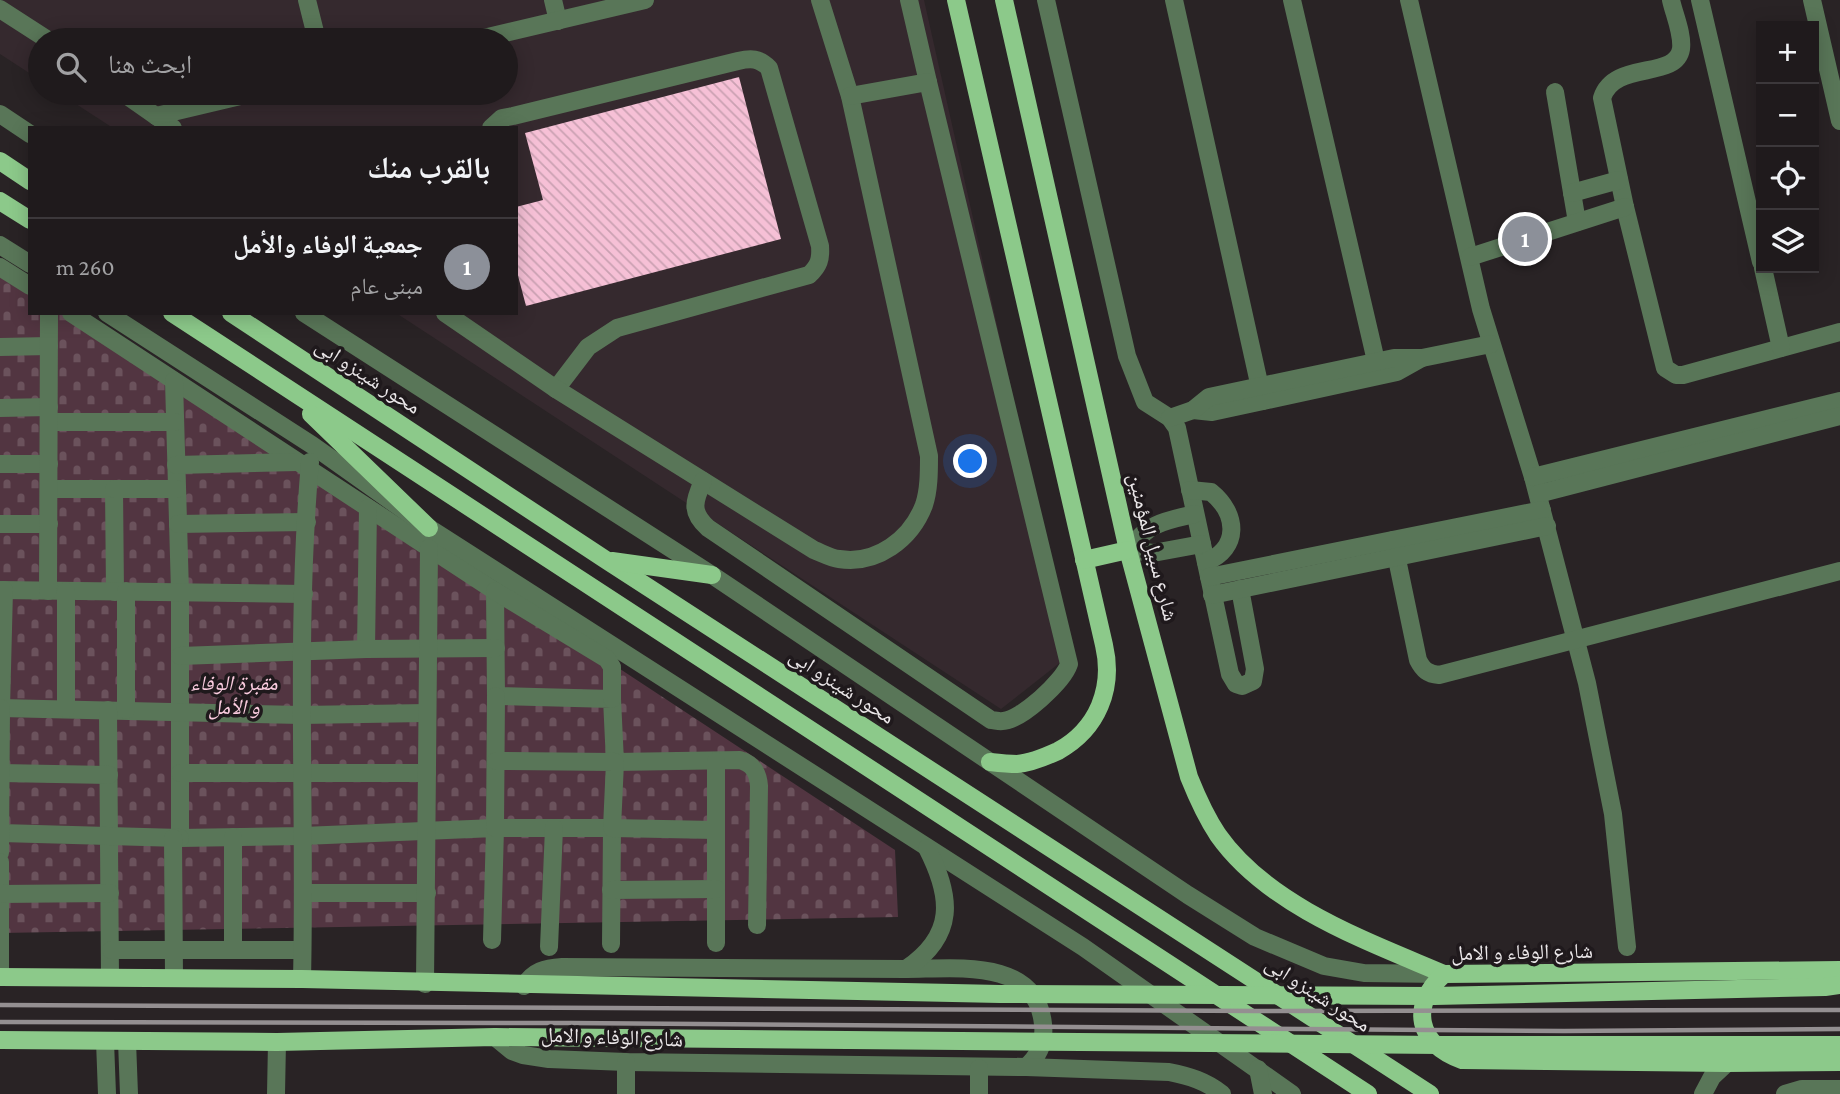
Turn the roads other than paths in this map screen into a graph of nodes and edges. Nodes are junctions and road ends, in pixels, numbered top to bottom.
1 (307, 0) edge
2 (553, 0) edge
3 (645, 0) edge
4 (820, 0) edge
5 (909, 0) edge
6 (956, 0) edge
7 (1004, 0) edge
8 (1046, 0) edge
9 (1174, 0) edge
10 (1292, 0) edge
11 (1409, 0) edge
12 (1671, 0) edge
13 (1700, 0) edge
14 (1812, 0) edge
15 (0, 9) edge
16 (558, 21) junction
17 (29, 28) edge
18 (314, 28) edge
19 (518, 30) edge
20 (928, 82) junction
21 (1555, 92) dead end
22 (850, 96) junction
23 (140, 105) edge
24 (202, 105) edge
25 (0, 114) edge
26 (156, 116) junction
27 (1840, 121) edge
28 (170, 126) edge
29 (493, 126) edge
30 (28, 133) edge
31 (0, 162) edge
32 (28, 180) edge
33 (1619, 180) junction
34 (1572, 193) junction
35 (0, 201) edge
36 (1625, 207) junction
37 (28, 219) edge
38 (1577, 222) junction
39 (1756, 241) edge
40 (0, 245) edge
41 (1470, 257) junction
42 (28, 263) edge
43 (0, 267) edge
44 (1764, 273) edge
45 (28, 285) edge
46 (49, 315) edge
47 (74, 315) edge
48 (110, 315) edge
49 (175, 315) edge
50 (235, 315) edge
51 (307, 315) edge
52 (448, 315) edge
53 (1840, 332) edge
54 (1491, 344) junction
55 (49, 346) junction
56 (0, 347) edge
57 (1781, 348) junction
58 (1422, 358) junction
59 (1376, 361) junction
60 (174, 381) junction
61 (281, 385) junction
62 (556, 389) junction
63 (1262, 394) junction
64 (1840, 401) edge
65 (0, 408) edge
66 (49, 414) junction
67 (1840, 416) edge
68 (1170, 418) junction
69 (175, 422) junction
70 (312, 445) junction
71 (0, 464) edge
72 (49, 464) junction
73 (176, 465) junction
74 (303, 466) junction
75 (704, 481) junction
76 (49, 489) junction
77 (114, 489) junction
78 (177, 489) junction
79 (1190, 490) junction
80 (1540, 502) junction
81 (368, 508) junction
82 (1195, 514) junction
83 (307, 522) junction
84 (0, 524) edge
85 (49, 524) junction
86 (178, 524) junction
87 (429, 528) junction
88 (1202, 544) junction
89 (429, 548) junction
90 (1395, 548) junction
91 (1128, 550) junction
92 (606, 560) junction
93 (1084, 560) junction
94 (1840, 571) edge
95 (712, 576) junction
96 (1209, 578) junction
97 (1240, 589) junction
98 (2, 590) edge
99 (57, 591) junction
100 (495, 591) junction
101 (120, 592) junction
102 (180, 592) junction
103 (304, 594) junction
104 (1576, 640) junction
105 (427, 648) junction
106 (496, 648) junction
107 (366, 649) junction
108 (302, 653) junction
109 (180, 656) junction
110 (1, 669) edge
111 (496, 696) junction
112 (612, 699) junction
113 (1, 708) edge
114 (65, 709) junction
115 (108, 710) junction
116 (126, 710) junction
117 (180, 712) junction
118 (426, 713) junction
119 (301, 715) junction
120 (1, 730) edge
121 (496, 761) junction
122 (716, 761) junction
123 (615, 762) junction
124 (990, 762) junction
125 (180, 772) junction
126 (303, 772) junction
127 (426, 772) junction
128 (1, 773) edge
129 (108, 775) junction
130 (0, 792) edge
131 (495, 828) junction
132 (554, 828) junction
133 (612, 828) junction
134 (428, 830) junction
135 (715, 830) junction
136 (1, 833) edge
137 (109, 836) junction
138 (303, 836) junction
139 (233, 837) junction
140 (177, 838) junction
141 (926, 845) junction
142 (0, 853) edge
143 (0, 862) edge
144 (716, 889) junction
145 (611, 890) junction
146 (110, 892) junction
147 (303, 893) junction
148 (427, 893) junction
149 (0, 894) edge
150 (757, 925) dead end
151 (492, 940) dead end
152 (716, 943) dead end
153 (611, 944) dead end
154 (548, 947) dead end
155 (1627, 947) dead end
156 (111, 950) junction
157 (174, 950) junction
158 (233, 950) junction
159 (302, 950) junction
160 (906, 969) junction
161 (1840, 970) edge
162 (1444, 974) junction
163 (0, 977) edge
164 (110, 977) junction
165 (174, 977) junction
166 (302, 979) junction
167 (425, 984) junction
168 (1840, 985) edge
169 (524, 986) junction
170 (495, 1037) junction
171 (0, 1040) edge
172 (105, 1041) junction
173 (127, 1041) junction
174 (277, 1042) junction
175 (1840, 1045) edge
176 (626, 1062) junction
177 (1840, 1062) edge
178 (1727, 1063) junction
179 (1026, 1067) junction
180 (979, 1068) junction
181 (1258, 1069) junction
182 (1840, 1088) edge
183 (134, 1092) edge
184 (105, 1093) edge
185 (276, 1094) edge
186 (626, 1094) edge
187 (979, 1094) edge
188 (1222, 1094) edge
189 (1264, 1094) edge
190 (1292, 1094) edge
191 (1368, 1094) edge
192 (1430, 1094) edge
193 (1703, 1094) edge
194 (1785, 1094) edge

1 - 18 street
2 - 16 street
3 - 16 street
4 - 22 street
5 - 20 street
6 - 93 main road
7 - 91 main road, شارع سبيل المؤمنين
8 - 68 street
9 - 63 street
10 - 59 street
11 - 41 street
12 - 33 street
13 - 39 street
14 - 27 street
15 - 17 street
16 - 19 street
20 - 22 street
20 - 75 street
21 - 34 street
22 - 75 street
23 - 26 street
24 - 26 street
25 - 30 street
26 - 28 street
29 - 62 street
31 - 32 main road
33 - 34 street
33 - 36 street
34 - 38 street
35 - 37 main road
36 - 38 street
36 - 57 street
38 - 41 street
40 - 42 street
41 - 54 street
43 - 45 street
44 - 57 street
46 - 55 street
47 - 60 street
48 - 70 street
49 - 61 main road
50 - 92 main road, محور شينزو ابى
51 - 95 street
52 - 62 street
53 - 57 street
54 - 58 street
54 - 80 street
55 - 56 street
55 - 66 street
58 - 59 street
58 - 63 street
59 - 63 street
60 - 69 street
60 - 74 street
61 - 87 main road
61 - 191 main road
62 - 75 street
63 - 68 street
64 - 80 street
65 - 66 street
66 - 69 street
66 - 72 street
67 - 80 street
68 - 79 street
69 - 73 street
70 - 74 street
70 - 87 street
71 - 72 street
72 - 76 street
73 - 74 street
73 - 78 street
74 - 81 street
74 - 83 street
76 - 77 street
76 - 85 street
77 - 78 street
77 - 101 street
78 - 86 street
79 - 82 street
79 - 96 street
80 - 90 street
80 - 104 street
81 - 89 street
81 - 107 street
82 - 88 street
82 - 91 street
83 - 86 street
83 - 103 street
84 - 85 street
85 - 99 street
86 - 102 street
87 - 141 street
88 - 91 street
88 - 96 street
89 - 100 street
89 - 105 street
90 - 96 street
90 - 97 street
90 - 104 street
91 - 93 main road
91 - 162 main road, شارع سبيل المؤمنين
92 - 95 main road
92 - 192 main road, محور شينزو ابى
93 - 124 main road
94 - 104 street
95 - 124 street
96 - 97 street
96 - 97 street
98 - 99 street
98 - 110 street
99 - 101 street
99 - 114 street
100 - 106 street
100 - 112 street
101 - 102 street
101 - 116 street
102 - 103 street
102 - 109 street
103 - 108 street
104 - 155 street
105 - 106 street
105 - 107 street
105 - 118 street
106 - 111 street
107 - 108 street
108 - 109 street
108 - 119 street
109 - 117 street
110 - 113 street
111 - 112 street
111 - 121 street
112 - 123 street
113 - 114 street
113 - 120 street
114 - 115 street
115 - 116 street
115 - 129 street
116 - 117 street
117 - 119 street
117 - 125 street
118 - 119 street
118 - 127 street
119 - 126 street
120 - 128 street
121 - 123 street
121 - 131 street
122 - 123 street
122 - 135 street
122 - 150 street
123 - 133 street
124 - 162 street
125 - 126 street
125 - 140 street
126 - 127 street
126 - 138 street
127 - 134 street
128 - 129 street
128 - 130 street
129 - 137 street
130 - 136 street
131 - 132 street
131 - 134 street
131 - 151 street
132 - 133 street
132 - 154 street
133 - 135 street
133 - 145 street
134 - 138 street
134 - 148 street
135 - 144 street
136 - 137 street
136 - 142 street
137 - 140 street
137 - 146 street
138 - 139 street
138 - 147 street
139 - 140 street
139 - 158 street
140 - 157 street
141 - 160 street
141 - 181 street
143 - 149 street
144 - 145 street
144 - 152 street
145 - 153 street
146 - 149 street
146 - 156 street
147 - 148 street
147 - 159 street
148 - 167 street
149 - 163 street
156 - 157 street
156 - 164 street
157 - 158 street
157 - 165 street
158 - 159 street
159 - 166 street
160 - 169 street
160 - 179 street
161 - 162 main road, شارع الوفاء و الامل
162 - 178 main road, شارع الوفاء و الامل
163 - 164 main road
164 - 165 main road
165 - 166 main road
166 - 167 main road
167 - 169 main road
168 - 169 main road
170 - 174 main road
170 - 175 main road
170 - 176 street, شارع الوفاء و الامل
171 - 172 main road
172 - 173 main road
172 - 184 street
173 - 174 main road
173 - 183 street
174 - 185 street
176 - 180 street, شارع الوفاء و الامل
176 - 186 street
177 - 178 main road, شارع الوفاء و الامل
178 - 193 street
179 - 180 street, شارع الوفاء و الامل
179 - 188 street, شارع الوفاء و الامل
180 - 187 street
181 - 189 street
181 - 190 street
182 - 194 street

